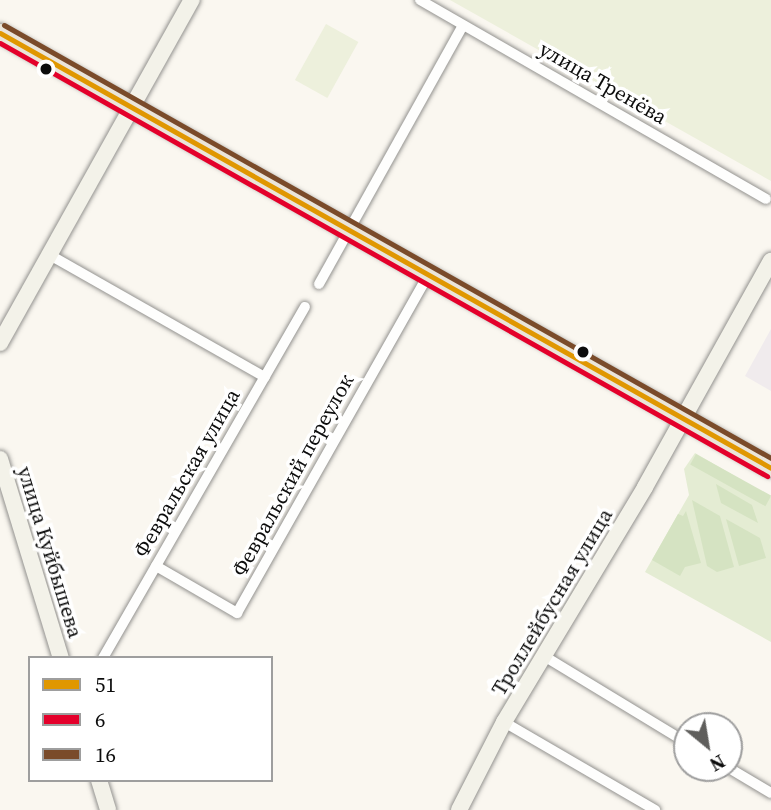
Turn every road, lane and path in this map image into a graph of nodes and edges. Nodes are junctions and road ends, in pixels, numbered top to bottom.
1 (192, 0) edge
2 (420, 0) edge
3 (463, 25) junction
4 (0, 33) edge
5 (130, 106) junction
6 (766, 199) dead end
7 (350, 229) junction
8 (50, 255) junction
9 (771, 261) edge
10 (429, 274) junction
11 (319, 285) dead end
12 (305, 307) dead end
13 (0, 343) edge
14 (265, 377) junction
15 (682, 416) junction
16 (0, 459) edge
17 (771, 468) edge
18 (156, 566) junction
19 (60, 656) edge
20 (104, 656) edge
21 (544, 656) junction
22 (504, 722) junction
23 (673, 734) edge
24 (743, 776) edge
25 (100, 782) edge
26 (771, 793) edge
27 (108, 810) edge
28 (459, 810) edge
29 (655, 810) edge

1 - 5 main road
2 - 3 street, улица Тренёва
3 - 6 street, улица Тренёва
3 - 7 street
4 - 5 main road
5 - 7 main road
5 - 8 main road
7 - 10 main road
7 - 11 street
8 - 13 main road
8 - 14 street
9 - 15 main road, Троллейбусная улица
10 - 15 main road
10 - 18 street, Февральский переулок
12 - 14 street, Февральская улица
14 - 18 street, Февральская улица
15 - 17 main road
15 - 21 main road, Троллейбусная улица
16 - 19 main road, улица Куйбышева
18 - 20 street, Февральская улица
21 - 22 main road, Троллейбусная улица
21 - 23 street
22 - 28 main road, Троллейбусная улица
22 - 29 street
24 - 26 street
25 - 27 main road

